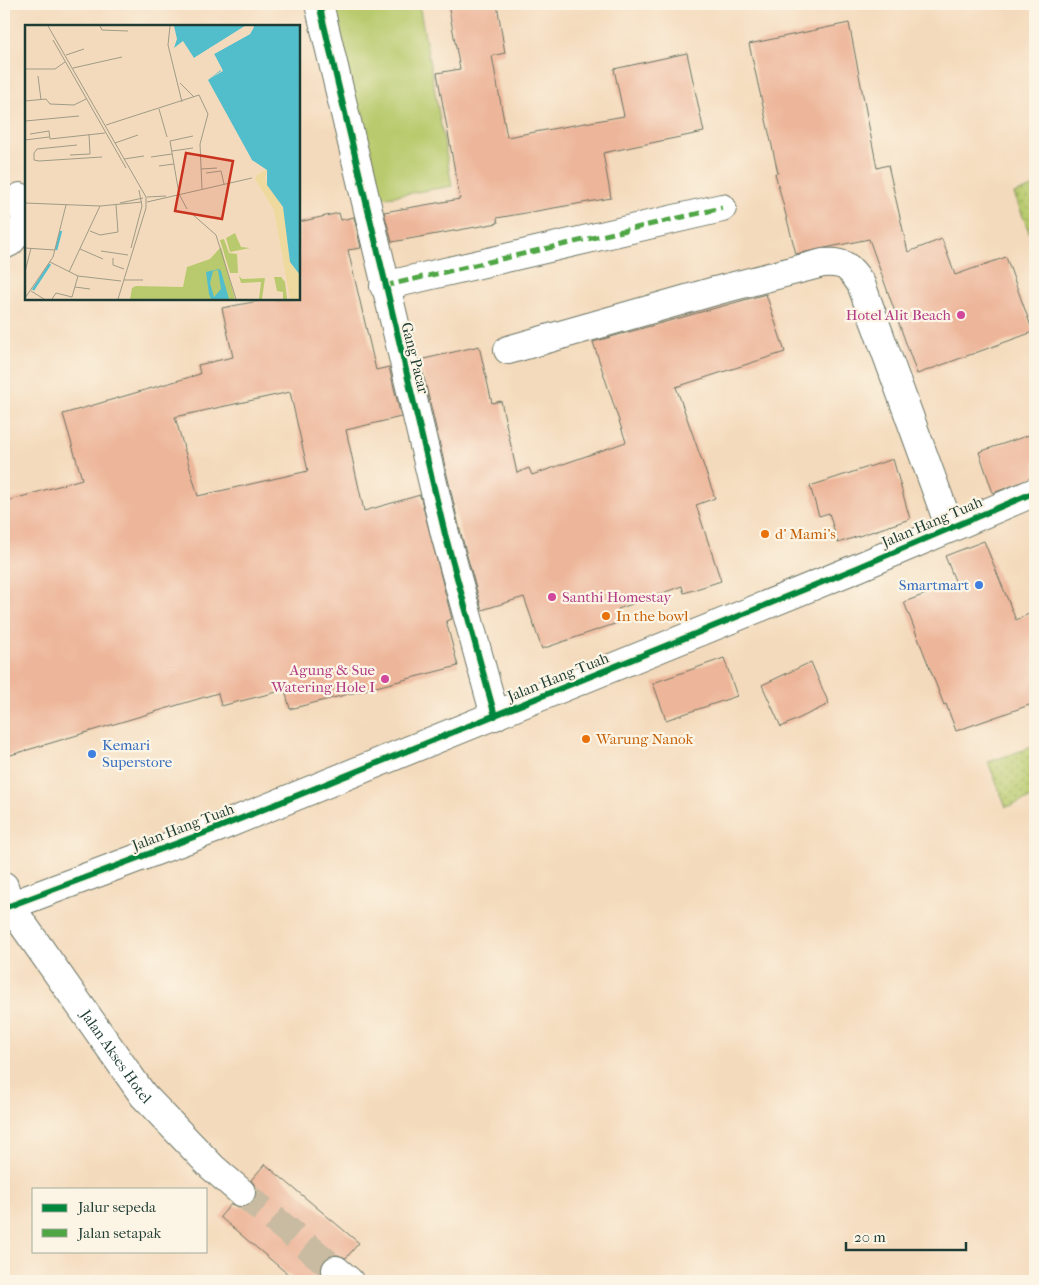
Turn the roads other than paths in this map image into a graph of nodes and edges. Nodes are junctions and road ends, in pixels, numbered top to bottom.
1 (319, 4) edge
2 (722, 208) dead end
3 (24, 214) edge
4 (4, 245) edge
5 (384, 286) junction
6 (508, 350) dead end
7 (1035, 492) edge
8 (950, 528) junction
9 (495, 716) junction
10 (6, 900) edge
11 (241, 1192) tunnel mouth

1 - 5 street, Gang Pacar
2 - 5 street
3 - 4 street
5 - 9 street, Gang Pacar
6 - 8 street
7 - 8 street, Jalan Hang Tuah
8 - 9 street, Jalan Hang Tuah
9 - 10 street, Jalan Hang Tuah
10 - 11 street, Jalan Akses Hotel

